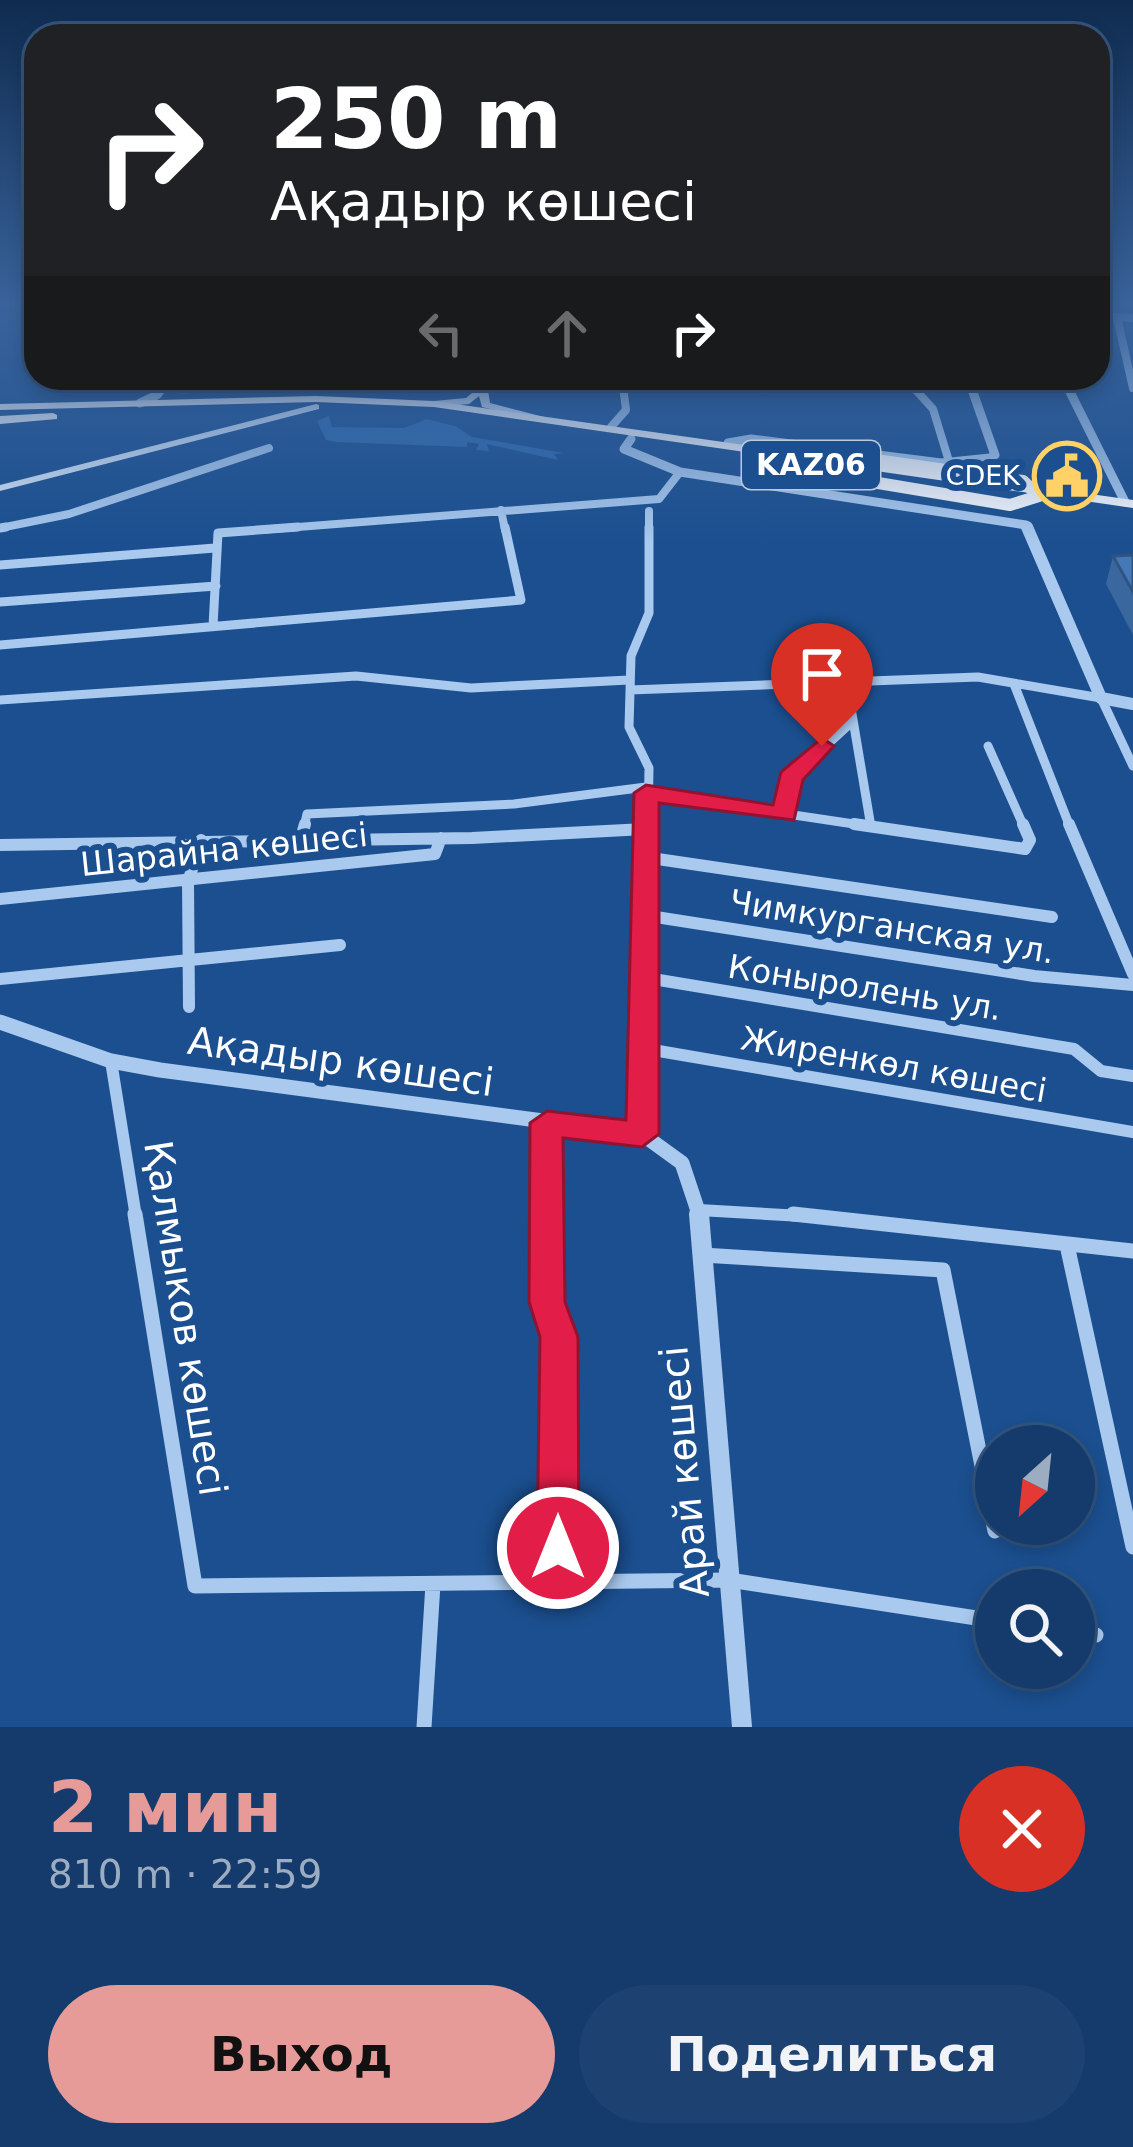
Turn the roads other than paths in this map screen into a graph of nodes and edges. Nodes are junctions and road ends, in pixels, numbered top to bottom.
1 (162, 390) edge
2 (477, 390) edge
3 (482, 390) edge
4 (624, 390) edge
5 (916, 390) edge
6 (972, 390) edge
7 (1069, 390) edge
8 (158, 395) junction
9 (171, 403) junction
10 (434, 404) junction
11 (138, 408) junction
12 (0, 410) edge
13 (243, 415) junction
14 (539, 416) junction
15 (610, 427) junction
16 (632, 439) junction
17 (702, 445) junction
18 (269, 448) dead end
19 (807, 448) junction
20 (948, 458) junction
21 (680, 472) junction
22 (0, 488) edge
23 (1130, 506) edge
24 (502, 510) junction
25 (649, 511) dead end
26 (0, 528) edge
27 (215, 548) junction
28 (0, 565) edge
29 (216, 586) junction
30 (0, 602) edge
31 (213, 626) junction
32 (0, 645) edge
33 (847, 684) junction
34 (1014, 684) junction
35 (630, 685) junction
36 (1101, 698) junction
37 (0, 700) edge
38 (1133, 704) edge
39 (853, 721) junction
40 (988, 746) dead end
41 (1133, 766) edge
42 (646, 790) junction
43 (785, 814) junction
44 (871, 828) junction
45 (645, 829) junction
46 (301, 838) junction
47 (440, 838) junction
48 (201, 840) junction
49 (0, 844) edge
50 (644, 857) junction
51 (188, 882) junction
52 (0, 899) edge
53 (643, 915) junction
54 (1052, 916) dead end
55 (340, 945) dead end
56 (188, 960) junction
57 (1133, 974) edge
58 (647, 978) junction
59 (0, 979) edge
60 (1133, 985) edge
61 (189, 1006) dead end
62 (0, 1022) edge
63 (646, 1049) junction
64 (111, 1060) junction
65 (1133, 1076) edge
66 (547, 1123) junction
67 (1133, 1132) edge
68 (642, 1134) junction
69 (699, 1210) junction
70 (1067, 1245) junction
71 (1133, 1251) edge
72 (701, 1255) junction
73 (975, 1431) edge
74 (1133, 1547) edge
75 (729, 1580) junction
76 (558, 1583) junction
77 (433, 1584) junction
78 (975, 1618) edge
79 (424, 1727) edge
80 (742, 1727) edge

1 - 8 street
2 - 10 main road
3 - 14 main road
4 - 15 street
5 - 20 street
6 - 20 street
7 - 23 street
8 - 9 street
8 - 11 street
9 - 10 highway, KАZ06
9 - 11 highway, KАZ06
10 - 14 highway, KАZ06
11 - 12 highway, KАZ06
11 - 12 highway
11 - 12 highway
11 - 13 highway, KАZ06
13 - 16 highway, KАZ06
13 - 22 main road
14 - 15 highway, KАZ06
15 - 17 highway, KАZ06
16 - 17 highway, KАZ06
16 - 21 street
17 - 19 highway
17 - 19 highway, bridge
17 - 23 highway, KАZ06
18 - 26 street
19 - 20 street
21 - 24 street
21 - 36 street
24 - 27 street
24 - 31 street
25 - 35 street
27 - 28 street
27 - 29 street
29 - 30 street
29 - 31 street
31 - 32 street
33 - 34 street
33 - 35 street
33 - 39 street
34 - 36 street
34 - 57 street
35 - 37 street
35 - 42 street
36 - 38 street
36 - 41 street
39 - 43 street
39 - 44 street
40 - 44 street
42 - 43 street
42 - 45 street
42 - 46 street
43 - 44 street
45 - 47 street
45 - 50 street
46 - 47 street
46 - 48 street
47 - 51 street, Шарайна көшесі
48 - 49 street
48 - 51 street
50 - 53 street
50 - 54 street
51 - 52 street, Шарайна көшесі
51 - 56 street
53 - 58 street
53 - 60 street, Чимкурганская ул.
55 - 56 street
56 - 59 street
56 - 61 street
58 - 63 street
58 - 65 street, Коныролень ул.
62 - 64 street, Ақадыр көшесі
63 - 67 street, Жиренкөл көшесі
63 - 68 street
64 - 66 street, Ақадыр көшесі
64 - 77 street, Қалмыков көшесі
66 - 68 street, Ақадыр көшесі
66 - 76 street
68 - 69 street, Ақадыр көшесі
69 - 70 street
69 - 72 street, Арай көшесі
70 - 71 street
70 - 74 street
72 - 73 street
72 - 75 street, Арай көшесі
75 - 76 street
75 - 78 street
75 - 80 street, Арай көшесі
76 - 77 street
77 - 79 street

